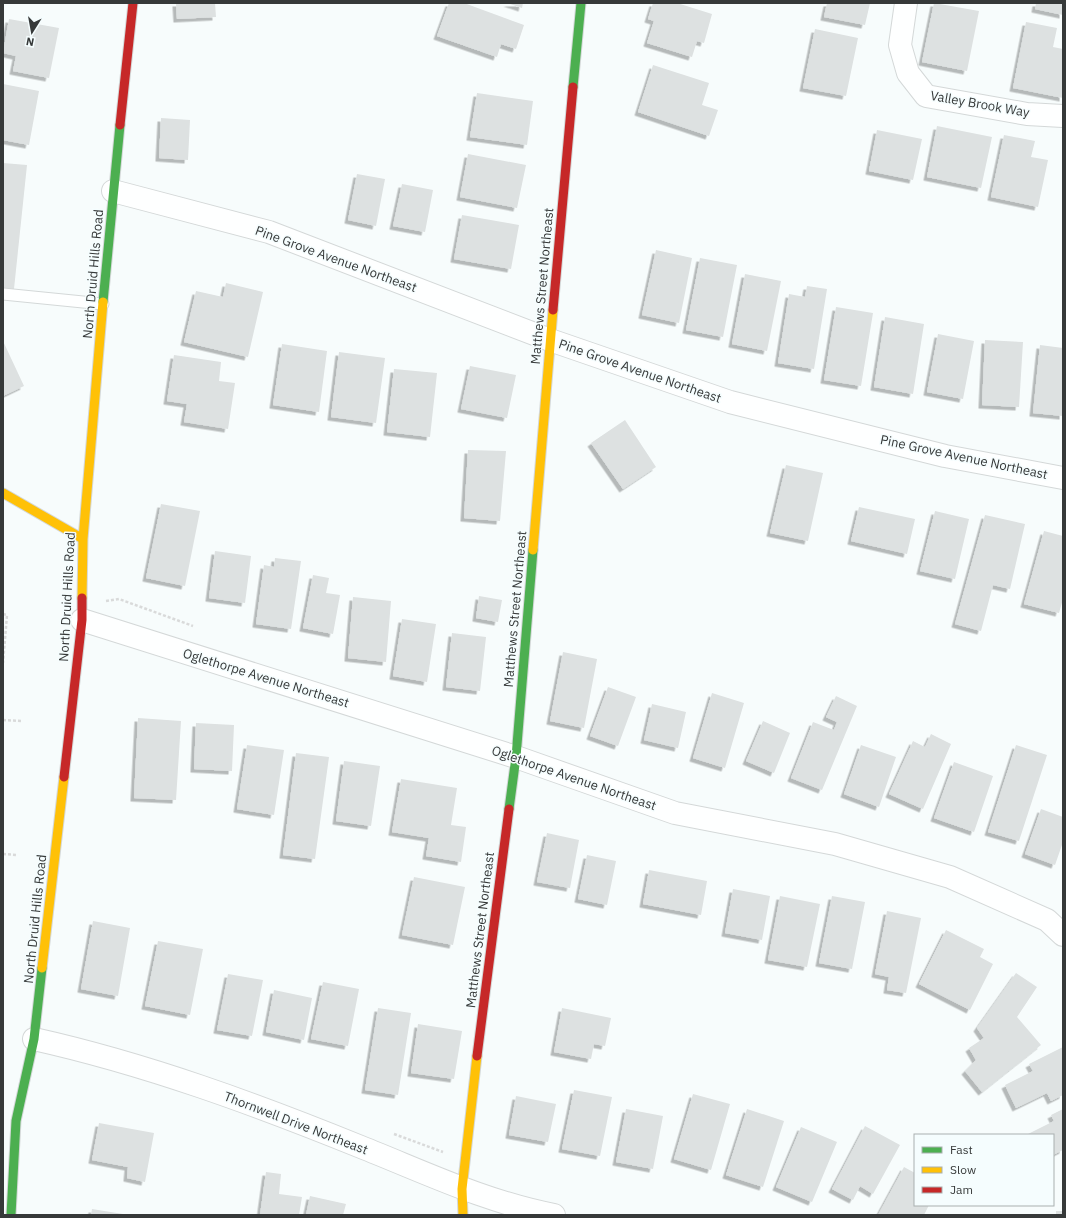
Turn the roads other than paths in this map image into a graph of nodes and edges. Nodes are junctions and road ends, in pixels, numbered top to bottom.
1 (133, 3) edge
2 (581, 3) edge
3 (906, 3) edge
4 (1063, 116) edge
5 (113, 191) junction
6 (3, 294) edge
7 (103, 304) junction
8 (550, 340) junction
9 (1063, 478) edge
10 (3, 493) edge
11 (83, 539) junction
12 (82, 620) junction
13 (516, 757) junction
14 (1063, 935) edge
15 (34, 1039) junction
16 (10, 1119) edge
17 (462, 1189) junction
18 (11, 1215) edge
19 (463, 1215) edge
20 (554, 1215) edge

1 - 5 street, North Druid Hills Road
2 - 8 street, Matthews Street Northeast
3 - 4 street, Valley Brook Way
5 - 7 street, North Druid Hills Road
5 - 8 street, Pine Grove Avenue Northeast
6 - 7 lane
7 - 11 street, North Druid Hills Road
8 - 9 street, Pine Grove Avenue Northeast
8 - 13 street, Matthews Street Northeast
10 - 11 street
11 - 12 street, North Druid Hills Road
12 - 13 street, Oglethorpe Avenue Northeast
12 - 15 street, North Druid Hills Road
13 - 14 street, Oglethorpe Avenue Northeast
13 - 17 street, Matthews Street Northeast
15 - 16 street, North Druid Hills Road
15 - 17 street, Thornwell Drive Northeast
16 - 18 street, North Druid Hills Road
17 - 19 street, Matthews Street Northeast
17 - 20 street, Thornwell Drive Northeast

